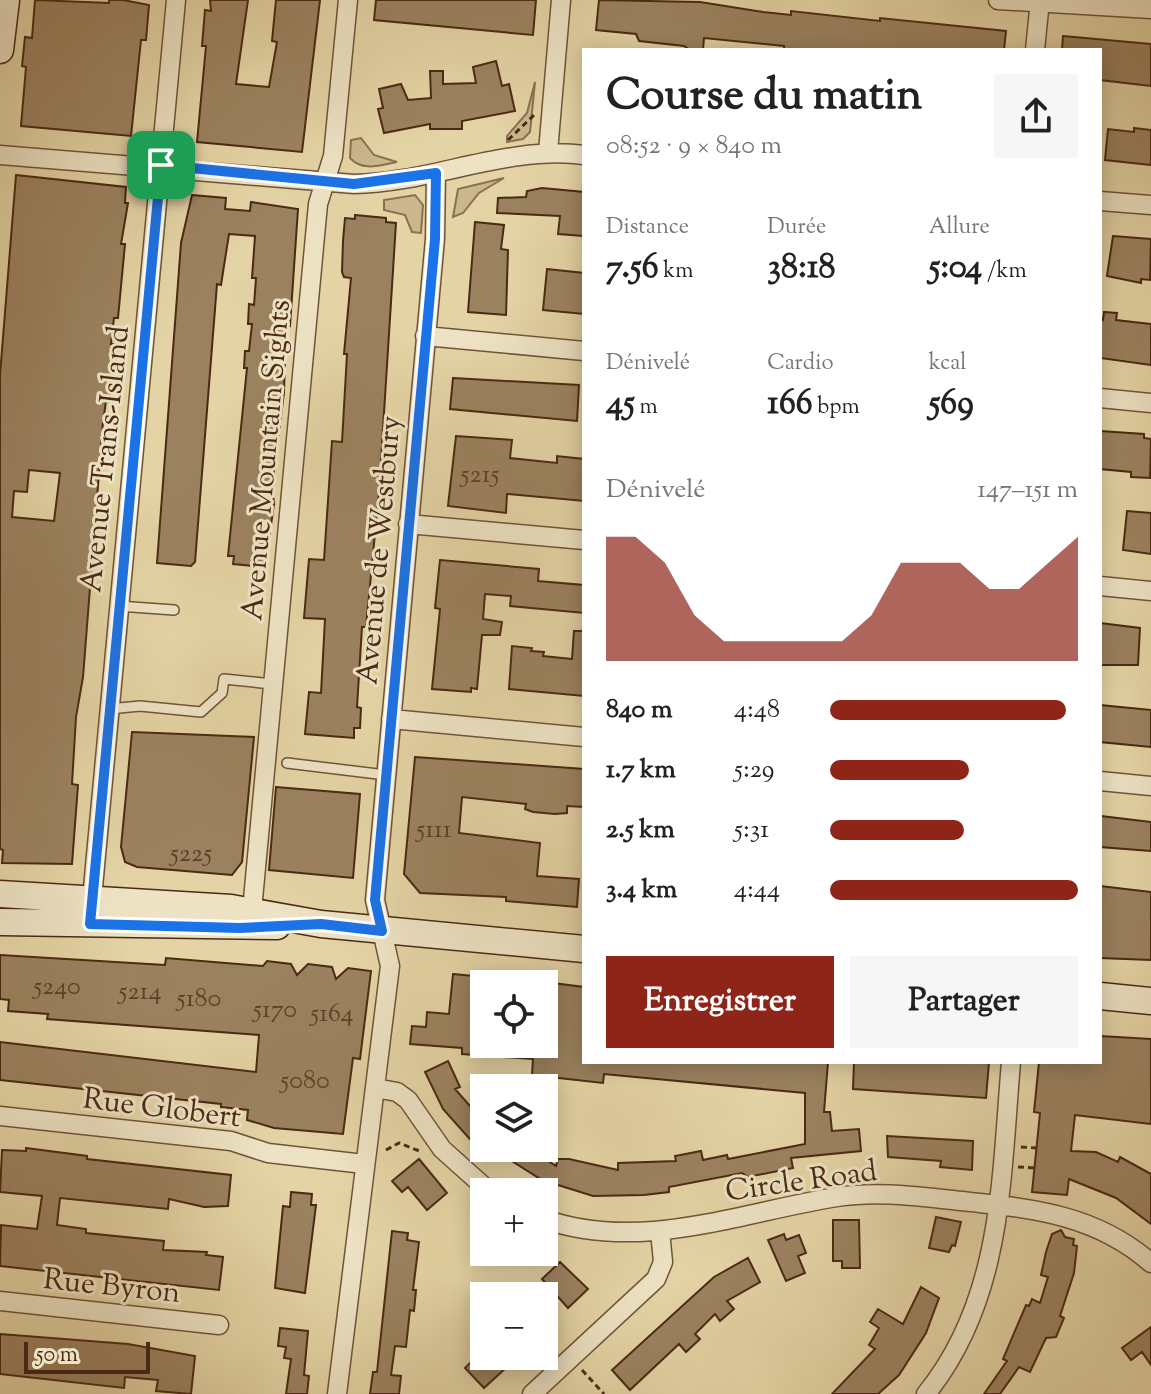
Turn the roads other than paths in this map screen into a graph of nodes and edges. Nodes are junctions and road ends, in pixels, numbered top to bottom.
1 (6, 0) edge
2 (176, 0) edge
3 (348, 0) edge
4 (561, 0) edge
5 (998, 0) edge
6 (1040, 1) edge
7 (1151, 9) edge
8 (1035, 48) edge
9 (0, 50) edge
10 (548, 152) junction
11 (0, 155) edge
12 (582, 155) edge
13 (161, 165) junction
14 (436, 173) junction
15 (325, 181) junction
16 (1102, 201) edge
17 (1151, 205) edge
18 (425, 336) junction
19 (582, 351) edge
20 (1102, 398) edge
21 (1151, 403) edge
22 (408, 524) junction
23 (582, 540) edge
24 (1102, 586) edge
25 (1151, 591) edge
26 (117, 606) junction
27 (174, 610) dead end
28 (272, 684) junction
29 (109, 709) junction
30 (391, 719) junction
31 (582, 737) edge
32 (287, 763) dead end
33 (386, 775) junction
34 (1102, 781) edge
35 (1151, 786) edge
36 (0, 894) edge
37 (91, 911) junction
38 (251, 919) junction
39 (0, 922) edge
40 (382, 931) junction
41 (582, 949) edge
42 (1102, 996) edge
43 (1151, 1001) edge
44 (1011, 1064) edge
45 (375, 1088) junction
46 (0, 1116) edge
47 (364, 1164) junction
48 (474, 1178) edge
49 (998, 1204) junction
50 (558, 1222) edge
51 (660, 1231) junction
52 (1151, 1263) edge
53 (0, 1301) edge
54 (219, 1325) dead end
55 (337, 1394) edge
56 (532, 1394) edge
57 (926, 1394) edge

1 - 9 street
2 - 13 street, Avenue Trans-Island
3 - 15 street, Avenue Mountain Sights
4 - 10 street
5 - 6 street
6 - 7 street
6 - 8 street
10 - 12 street
10 - 14 street
11 - 13 street
13 - 15 street
13 - 26 street, Avenue Trans-Island
14 - 15 street
14 - 18 street, Avenue de Westbury
15 - 28 street, Avenue Mountain Sights
16 - 17 street
18 - 19 street
18 - 22 street, Avenue de Westbury
20 - 21 street
22 - 23 street
22 - 30 street, Avenue de Westbury
24 - 25 street
26 - 27 lane
26 - 29 street, Avenue Trans-Island
28 - 29 lane
28 - 38 street, Avenue Mountain Sights
29 - 37 street, Avenue Trans-Island
30 - 31 street
30 - 33 street, Avenue de Westbury
32 - 33 lane
33 - 40 street, Avenue de Westbury
34 - 35 street
36 - 37 street
37 - 38 street
37 - 39 street
38 - 40 street
40 - 41 street
40 - 45 street
42 - 43 street
44 - 49 street
45 - 47 street
45 - 48 street
46 - 47 street, Rue Globert
47 - 55 street
49 - 51 street, Circle Road
49 - 52 street, Circle Road
49 - 57 street
50 - 51 street, Circle Road
51 - 56 street
53 - 54 street, Rue Byron

